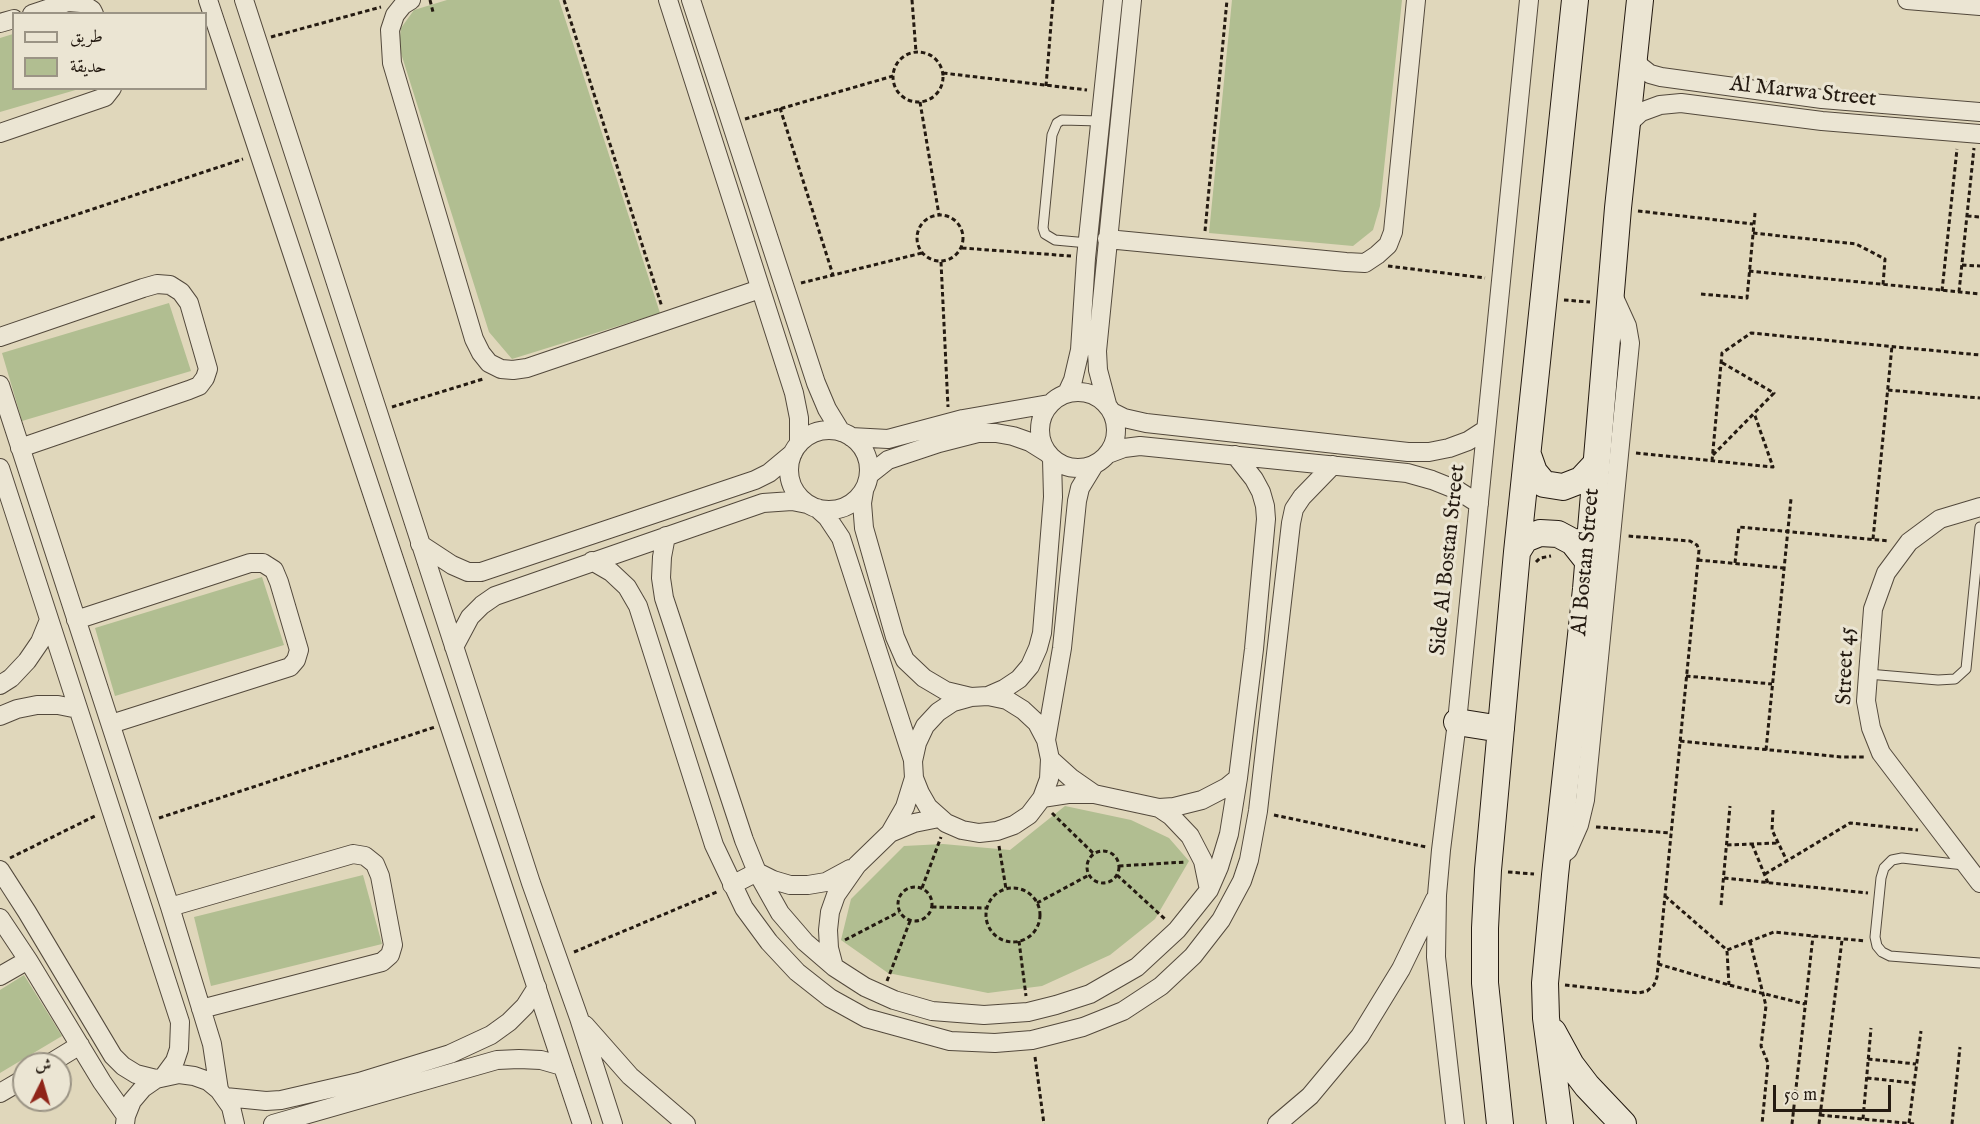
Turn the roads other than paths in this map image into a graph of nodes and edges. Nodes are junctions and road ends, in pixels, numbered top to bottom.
1 (208, 0) edge
2 (244, 0) edge
3 (411, 0) edge
4 (668, 0) edge
5 (691, 0) edge
6 (1113, 0) edge
7 (1132, 0) edge
8 (1416, 0) edge
9 (1529, 0) edge
10 (1575, 0) edge
11 (1640, 0) edge
12 (1907, 0) edge
13 (1980, 6) edge
14 (38, 12) edge
15 (93, 12) edge
16 (697, 18) junction
17 (676, 24) junction
18 (1634, 58) junction
19 (110, 90) edge
20 (1980, 112) edge
21 (1100, 121) junction
22 (1627, 125) junction
23 (0, 133) edge
24 (1971, 133) edge
25 (1107, 239) junction
26 (1087, 250) junction
27 (760, 289) junction
28 (1611, 298) junction
29 (0, 338) edge
30 (1088, 357) junction
31 (0, 386) edge
32 (1067, 393) junction
33 (1049, 404) junction
34 (1109, 408) junction
35 (1146, 423) junction
36 (1485, 430) junction
37 (846, 434) junction
38 (1143, 446) junction
39 (20, 448) junction
40 (796, 448) junction
41 (390, 452) junction
42 (1428, 452) junction
43 (1528, 454) junction
44 (1049, 455) junction
45 (1235, 455) junction
46 (1101, 460) junction
47 (360, 461) junction
48 (1333, 465) junction
49 (1595, 465) junction
50 (0, 468) edge
51 (1432, 480) junction
52 (867, 483) junction
53 (1479, 504) junction
54 (812, 506) junction
55 (1979, 510) edge
56 (1266, 519) junction
57 (1291, 523) junction
58 (1980, 527) edge
59 (666, 536) junction
60 (48, 538) junction
61 (420, 544) junction
62 (25, 545) junction
63 (1517, 552) junction
64 (592, 561) junction
65 (1588, 561) junction
66 (481, 573) junction
67 (495, 596) junction
68 (664, 598) junction
69 (638, 606) junction
70 (49, 620) junction
71 (76, 620) junction
72 (454, 647) junction
73 (1868, 674) junction
74 (0, 685) edge
75 (980, 696) junction
76 (78, 709) junction
77 (1246, 715) junction
78 (0, 716) edge
79 (1267, 717) junction
80 (1457, 722) junction
81 (111, 724) junction
82 (1501, 729) junction
83 (1046, 740) junction
84 (1050, 759) junction
85 (914, 769) junction
86 (1238, 778) junction
87 (1094, 794) junction
88 (1041, 799) junction
89 (1159, 808) junction
90 (943, 820) junction
91 (890, 833) junction
92 (5, 864) edge
93 (857, 865) junction
94 (1966, 865) junction
95 (1556, 867) junction
96 (757, 872) junction
97 (531, 883) junction
98 (1980, 883) edge
99 (732, 885) junction
100 (1209, 890) junction
101 (505, 892) junction
102 (1437, 895) junction
103 (170, 907) junction
104 (0, 918) edge
105 (1174, 932) junction
106 (1193, 956) junction
107 (28, 960) junction
108 (1980, 963) edge
109 (834, 967) junction
110 (0, 976) edge
111 (537, 987) junction
112 (201, 1010) junction
113 (579, 1018) junction
114 (1546, 1018) junction
115 (80, 1045) junction
116 (469, 1045) junction
117 (69, 1052) edge
118 (475, 1066) junction
119 (562, 1066) junction
120 (160, 1078) junction
121 (222, 1094) junction
122 (125, 1120) edge
123 (235, 1124) edge
124 (273, 1124) edge
125 (582, 1124) edge
126 (613, 1124) edge
127 (686, 1124) edge
128 (1277, 1124) edge
129 (1455, 1124) edge
130 (1500, 1124) edge
131 (1560, 1124) edge
132 (1623, 1124) edge

1 - 47 street
2 - 41 street
3 - 27 street
4 - 17 street
5 - 16 street
6 - 21 street
7 - 25 street
8 - 25 street
9 - 36 street, Side Al Bostan Street
10 - 43 street
11 - 18 street, Al Bostan Street
12 - 13 street
14 - 15 street
16 - 17 street
16 - 37 street
17 - 27 street
18 - 20 street, Al Marwa Street
18 - 22 street, Al Bostan Street
19 - 23 street
21 - 26 street
21 - 26 lane
22 - 24 street, Al Marwa Street
22 - 28 street, Al Bostan Street
25 - 30 street
26 - 30 street
27 - 40 street
28 - 49 street, Al Bostan Street
28 - 95 street
29 - 39 street
30 - 32 street
30 - 34 street
31 - 39 street
32 - 33 street
32 - 34 street
33 - 37 street
33 - 44 street
34 - 35 street
34 - 46 street
35 - 38 street
35 - 42 street
36 - 42 street
36 - 53 street, Side Al Bostan Street
37 - 40 street
37 - 52 street
38 - 45 street
38 - 46 street
39 - 60 street
40 - 54 street
40 - 66 street
41 - 47 street
41 - 61 street
42 - 51 street
43 - 49 street
43 - 63 street
44 - 46 street
44 - 52 street
44 - 75 street
45 - 48 street
45 - 56 street
46 - 83 street
47 - 101 street
48 - 51 street
48 - 57 street
49 - 65 street, Al Bostan Street
50 - 62 street
51 - 53 street
52 - 54 street
52 - 75 street
53 - 80 street, Side Al Bostan Street
54 - 59 street
54 - 85 street
55 - 73 street, Street 45
56 - 57 street
56 - 77 street
57 - 79 street
58 - 73 lane
59 - 64 street
59 - 68 street
60 - 62 street
60 - 71 street
61 - 66 street
61 - 72 street
62 - 70 street
63 - 65 street
63 - 82 street
64 - 67 street
64 - 69 street
65 - 95 street, Al Bostan Street
66 - 67 street
67 - 72 street
68 - 69 street
68 - 96 street
69 - 99 street
70 - 74 street
70 - 76 street
71 - 81 street
71 - 81 street
72 - 97 street
73 - 94 street, Street 45
75 - 83 street
75 - 85 street
76 - 78 street
76 - 120 street
77 - 79 street
77 - 86 street
79 - 106 street
80 - 82 street
80 - 102 street, Side Al Bostan Street
81 - 103 street
82 - 130 street
83 - 84 street
84 - 87 street
84 - 88 street
85 - 90 street
85 - 91 street
86 - 89 street
86 - 100 street
87 - 88 street
87 - 89 street
88 - 90 street
89 - 100 street
90 - 91 street
91 - 93 street
92 - 120 street
93 - 96 street
93 - 109 street
94 - 98 street, Street 45
94 - 108 lane
95 - 114 street, Al Bostan Street
96 - 99 street
96 - 109 street
97 - 101 street
97 - 113 street
99 - 106 street
100 - 105 street
101 - 111 street
102 - 128 street
102 - 129 street, Side Al Bostan Street
103 - 112 street
103 - 112 street
104 - 107 street
105 - 106 street
105 - 109 street
107 - 110 street
107 - 115 street
111 - 116 street
111 - 119 street
112 - 121 street
113 - 126 street
113 - 127 street
114 - 131 street, Al Bostan Street
114 - 132 street
115 - 117 street
115 - 122 street
116 - 118 street
116 - 121 street
118 - 119 street
118 - 124 street
119 - 125 street
120 - 121 street
120 - 122 street
121 - 123 street

